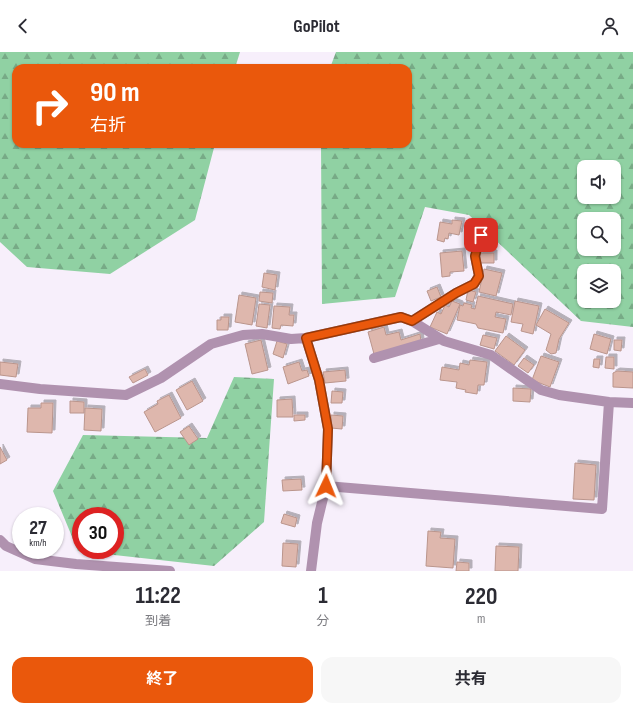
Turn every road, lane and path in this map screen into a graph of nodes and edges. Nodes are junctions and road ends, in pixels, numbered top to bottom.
1 (481, 235) dead end
2 (412, 321) junction
3 (306, 338) junction
4 (439, 339) junction
5 (374, 358) dead end
6 (0, 384) edge
7 (609, 402) junction
8 (633, 403) edge
9 (326, 486) junction
10 (0, 540) edge
11 (170, 571) edge
12 (311, 571) edge

1 - 2 street
2 - 3 street
2 - 4 street
3 - 6 street
3 - 9 street
4 - 5 street
4 - 7 street
7 - 8 street
7 - 9 street
9 - 12 street
10 - 11 street

